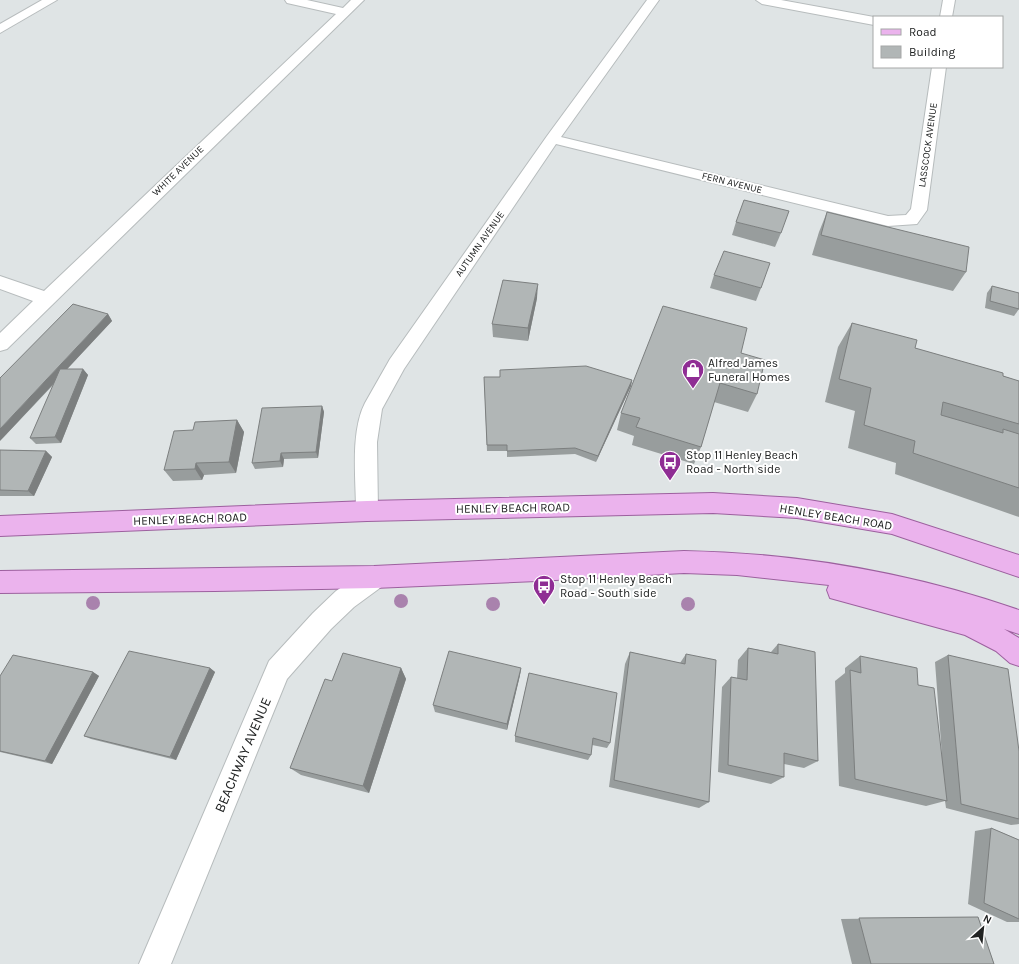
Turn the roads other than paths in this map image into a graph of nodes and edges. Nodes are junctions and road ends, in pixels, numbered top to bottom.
1 (51, 0) edge
2 (291, 0) edge
3 (358, 0) edge
4 (653, 0) edge
5 (762, 0) edge
6 (949, 0) edge
7 (344, 12) junction
8 (946, 16) edge
9 (873, 20) edge
10 (0, 29) edge
11 (939, 68) edge
12 (552, 139) junction
13 (911, 220) joint
14 (0, 282) edge
15 (46, 299) junction
16 (0, 344) edge
17 (367, 511) junction
18 (0, 526) edge
19 (694, 562) junction
20 (1019, 566) edge
21 (376, 577) junction
22 (0, 582) edge
23 (1019, 622) edge
24 (1019, 654) edge
25 (155, 964) edge

1 - 10 street
2 - 7 street
3 - 7 street, WHITE AVENUE
4 - 12 street, AUTUMN AVENUE
5 - 9 street
6 - 8 street
7 - 15 street, WHITE AVENUE
11 - 13 street, LASSCOCK AVENUE
12 - 13 street, FERN AVENUE
12 - 17 street, AUTUMN AVENUE
14 - 15 street
15 - 16 street, WHITE AVENUE
17 - 18 main road, HENLEY BEACH ROAD
17 - 20 main road, HENLEY BEACH ROAD
19 - 21 main road
19 - 23 main road
19 - 24 main road
21 - 22 main road
21 - 25 street, BEACHWAY AVENUE

